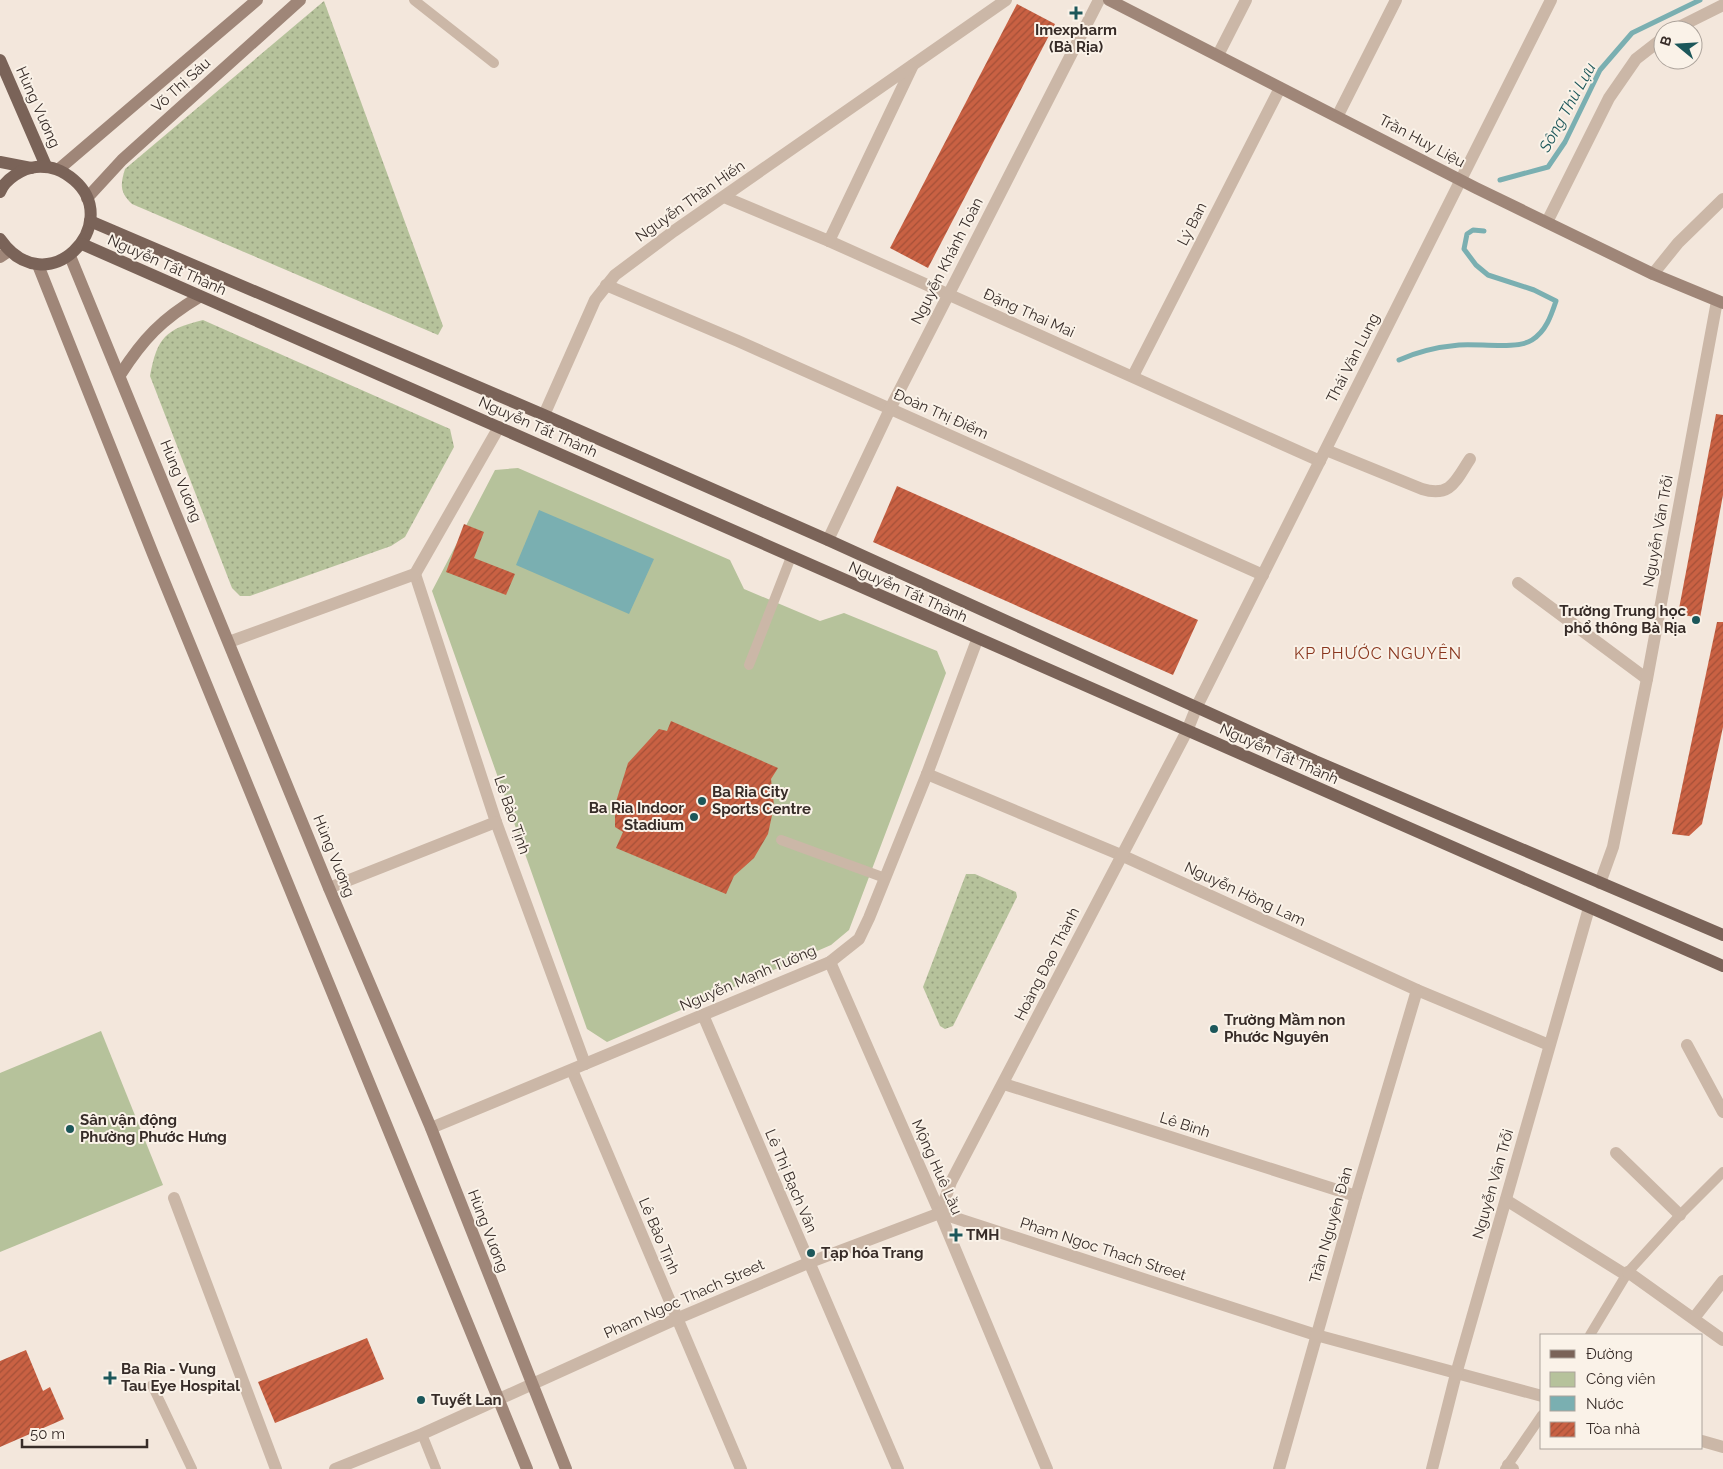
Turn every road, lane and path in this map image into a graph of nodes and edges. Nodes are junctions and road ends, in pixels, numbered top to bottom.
1 (258, 0) edge
2 (300, 0) edge
3 (414, 0) edge
4 (1006, 0) edge
5 (1099, 0) edge
6 (1110, 0) edge
7 (1246, 0) edge
8 (1396, 0) edge
9 (1551, 0) edge
10 (1723, 5) edge
11 (1693, 20) edge
12 (1653, 46) edge
13 (1218, 55) junction
14 (0, 60) edge
15 (494, 63) dead end
16 (914, 64) junction
17 (1280, 88) junction
18 (1338, 115) junction
19 (0, 162) edge
20 (31, 168) junction
21 (52, 168) junction
22 (1461, 179) junction
23 (0, 192) edge
24 (724, 197) junction
25 (87, 198) junction
26 (1723, 199) edge
27 (90, 221) junction
28 (1547, 222) junction
29 (0, 239) edge
30 (829, 241) junction
31 (82, 244) junction
32 (4, 254) edge
33 (70, 256) junction
34 (38, 265) junction
35 (1653, 274) junction
36 (606, 285) junction
37 (948, 295) junction
38 (199, 297) junction
39 (1720, 302) edge
40 (120, 375) junction
41 (1133, 376) junction
42 (890, 409) junction
43 (544, 415) junction
44 (499, 427) junction
45 (1323, 455) junction
46 (1470, 459) dead end
47 (828, 540) junction
48 (791, 557) junction
49 (415, 574) junction
50 (1263, 574) junction
51 (1518, 583) dead end
52 (977, 640) junction
53 (229, 642) junction
54 (749, 665) dead end
55 (1648, 679) junction
56 (1196, 706) junction
57 (1187, 731) junction
58 (927, 774) junction
59 (496, 822) junction
60 (781, 840) dead end
61 (1120, 855) junction
62 (885, 878) junction
63 (1600, 883) junction
64 (329, 888) junction
65 (1589, 908) junction
66 (1723, 935) edge
67 (830, 962) junction
68 (1723, 966) edge
69 (1417, 990) junction
70 (703, 1015) junction
71 (1687, 1044) dead end
72 (1549, 1045) junction
73 (585, 1064) junction
74 (572, 1070) junction
75 (1004, 1084) junction
76 (1723, 1112) edge
77 (431, 1128) junction
78 (1616, 1153) dead end
79 (1723, 1172) edge
80 (1356, 1196) junction
81 (174, 1198) dead end
82 (1506, 1200) junction
83 (940, 1213) junction
84 (1680, 1214) junction
85 (808, 1263) junction
86 (1627, 1273) junction
87 (1723, 1281) edge
88 (1694, 1318) junction
89 (676, 1319) junction
90 (1591, 1334) edge
91 (1316, 1335) junction
92 (1723, 1340) edge
93 (1456, 1374) junction
94 (152, 1385) dead end
95 (531, 1385) junction
96 (1540, 1395) edge
97 (499, 1399) junction
98 (1540, 1418) edge
99 (422, 1434) junction
100 (1703, 1441) edge
101 (1723, 1447) edge
102 (368, 1463) edge
103 (1509, 1468) edge
104 (192, 1469) edge
105 (276, 1469) edge
106 (335, 1469) edge
107 (436, 1469) edge
108 (527, 1469) edge
109 (566, 1469) edge
110 (740, 1469) edge
111 (898, 1469) edge
112 (1047, 1469) edge
113 (1279, 1469) edge
114 (1432, 1469) edge

1 - 21 main road, Võ Thị Sáu
2 - 25 main road, Võ Thị Sáu
3 - 15 lane
4 - 16 street, Nguyễn Thần Hiến
5 - 37 street, Nguyễn Khánh Toàn
6 - 13 main road, Trần Huy Liệu
7 - 13 street
8 - 18 street
9 - 22 street, Thái Văn Lung
10 - 11 street
12 - 28 street
13 - 17 main road, Trần Huy Liệu
14 - 21 main road, Hùng Vương
16 - 24 street, Nguyễn Thần Hiến
16 - 30 street, Nguyễn Thần Hiến
17 - 18 main road, Trần Huy Liệu
17 - 41 street, Lý Ban
18 - 22 main road, Trần Huy Liệu
19 - 20 main road
20 - 21 main road
20 - 23 main road
21 - 25 main road
22 - 28 main road, Trần Huy Liệu
22 - 45 street, Thái Văn Lung
24 - 30 street, Đặng Thai Mai
24 - 36 street, Nguyễn Thần Hiến
25 - 27 main road
26 - 35 street
27 - 31 main road
27 - 43 main road, Nguyễn Tất Thành
28 - 35 main road, Trần Huy Liệu
29 - 32 main road
30 - 37 street, Đặng Thai Mai
31 - 33 main road
31 - 38 main road, Nguyễn Tất Thành
32 - 34 main road
33 - 34 main road
33 - 40 main road, Hùng Vương
34 - 97 main road
35 - 39 main road, Trần Huy Liệu
36 - 42 street, Đoàn Thị Điểm
36 - 43 street, Nguyễn Thần Hiến
37 - 41 street, Đặng Thai Mai
37 - 42 street, Nguyễn Khánh Toàn
38 - 40 main road
38 - 44 main road, Nguyễn Tất Thành
39 - 55 street, Nguyễn Văn Trỗi
40 - 53 main road, Hùng Vương
41 - 45 street, Đặng Thai Mai
42 - 47 street, Nguyễn Khánh Toàn
42 - 50 street, Đoàn Thị Điểm
43 - 47 main road, Nguyễn Tất Thành
44 - 48 main road, Nguyễn Tất Thành
44 - 49 street
45 - 46 street, Đặng Thai Mai
45 - 50 street, Thái Văn Lung
47 - 56 main road, Nguyễn Tất Thành
48 - 52 main road, Nguyễn Tất Thành
48 - 54 lane
49 - 53 street
49 - 59 street, Lê Bảo Tịnh
50 - 56 street, Thái Văn Lung
51 - 55 street
52 - 57 main road, Nguyễn Tất Thành
52 - 58 street, Nguyễn Mạnh Tường
53 - 64 main road, Hùng Vương
55 - 63 street, Nguyễn Văn Trỗi
56 - 57 street, Thái Văn Lung
56 - 63 main road, Nguyễn Tất Thành
57 - 61 street, Hoàng Đạo Thành
57 - 65 main road, Nguyễn Tất Thành
58 - 61 street, Nguyễn Hồng Lam
58 - 62 street, Nguyễn Mạnh Tường
59 - 64 street
59 - 73 street, Lê Bảo Tịnh
60 - 62 lane
61 - 69 street, Nguyễn Hồng Lam
61 - 75 street, Hoàng Đạo Thành
62 - 67 street, Nguyễn Mạnh Tường
63 - 66 main road, Nguyễn Tất Thành
64 - 77 main road, Hùng Vương
65 - 68 main road, Nguyễn Tất Thành
65 - 72 street, Nguyễn Văn Trỗi
67 - 70 street, Nguyễn Mạnh Tường
67 - 83 street, Mộng Huê Lầu
69 - 72 street, Nguyễn Hồng Lam
69 - 80 street, Trần Nguyên Đán
70 - 73 street, Nguyễn Mạnh Tường
70 - 85 street, Lê Thị Bạch Vân
71 - 76 street
72 - 82 street, Nguyễn Văn Trỗi
73 - 74 street, Nguyễn Mạnh Tường
74 - 77 street, Nguyễn Mạnh Tường
74 - 89 street, Lê Bảo Tịnh
75 - 80 street, Lê Bình
75 - 83 street, Hoàng Đạo Thành
77 - 95 main road, Hùng Vương
78 - 84 street
79 - 84 lane
80 - 91 street, Trần Nguyên Đán
81 - 105 street
82 - 86 street
82 - 93 street, Nguyễn Văn Trỗi
83 - 85 street, Pham Ngoc Thach Street
83 - 91 street, Pham Ngoc Thach Street
83 - 112 street, Mộng Huê Lầu
84 - 86 lane
85 - 89 street, Pham Ngoc Thach Street
85 - 111 street, Lê Thị Bạch Vân
86 - 88 street
86 - 90 lane
87 - 88 street
88 - 92 street
89 - 95 street, Pham Ngoc Thach Street
89 - 110 street, Lê Bảo Tịnh
91 - 93 street, Pham Ngoc Thach Street
91 - 113 street, Trần Nguyên Đán
93 - 96 street, Pham Ngoc Thach Street
93 - 114 street, Nguyễn Văn Trỗi
94 - 104 lane
95 - 97 street, Pham Ngoc Thach Street
95 - 109 main road, Hùng Vương
97 - 99 street, Pham Ngoc Thach Street
97 - 108 main road
98 - 103 lane
99 - 102 street, Pham Ngoc Thach Street
99 - 107 lane
100 - 101 street
102 - 106 street, Pham Ngoc Thach Street

